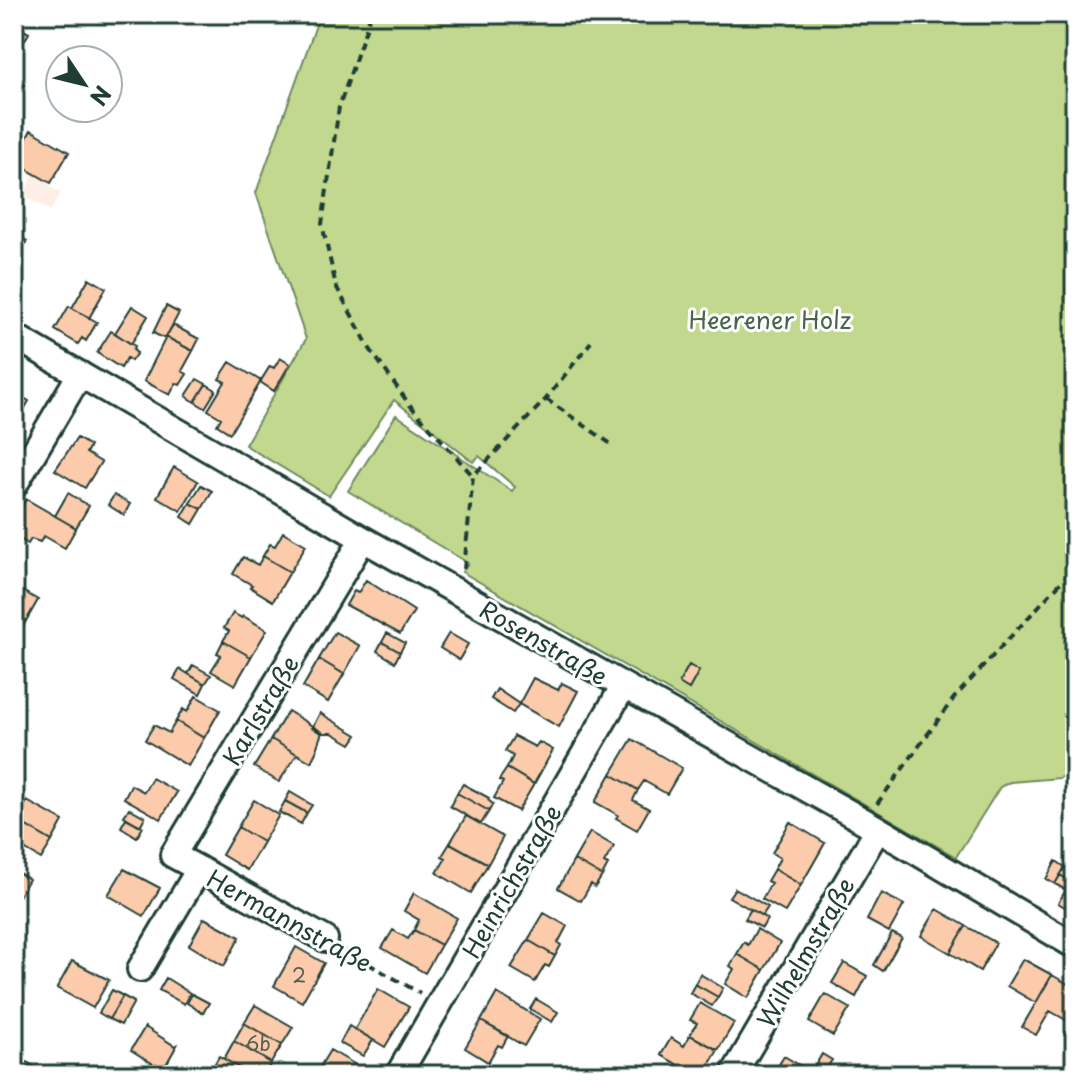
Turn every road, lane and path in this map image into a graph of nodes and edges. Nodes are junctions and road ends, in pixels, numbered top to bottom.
1 (371, 14) edge
2 (14, 336) edge
3 (591, 342) dead end
4 (80, 374) junction
5 (546, 399) junction
6 (614, 446) dead end
7 (473, 476) junction
8 (14, 486) edge
9 (363, 539) junction
10 (1075, 567) edge
11 (462, 595) junction
12 (623, 687) junction
13 (871, 825) junction
14 (199, 869) junction
15 (325, 939) joint
16 (1075, 946) edge
17 (140, 969) dead end
18 (440, 1004) junction
19 (398, 1075) edge
20 (733, 1075) edge

1 - 7 path
2 - 4 street, Rosenstraße
3 - 5 path
4 - 8 street
4 - 9 street, Rosenstraße
5 - 6 path
5 - 7 path
7 - 11 path
9 - 11 street, Rosenstraße
9 - 14 street, Karlstraße
10 - 13 path
11 - 12 street, Rosenstraße
12 - 13 street, Rosenstraße
12 - 18 street, Heinrichstraße
13 - 16 street, Rosenstraße
13 - 20 street, Wilhelmstraße
14 - 15 street, Hermannstraße
14 - 17 street, Hermannstraße
15 - 18 path, Hermannstraße
18 - 19 street, Heinrichstraße

